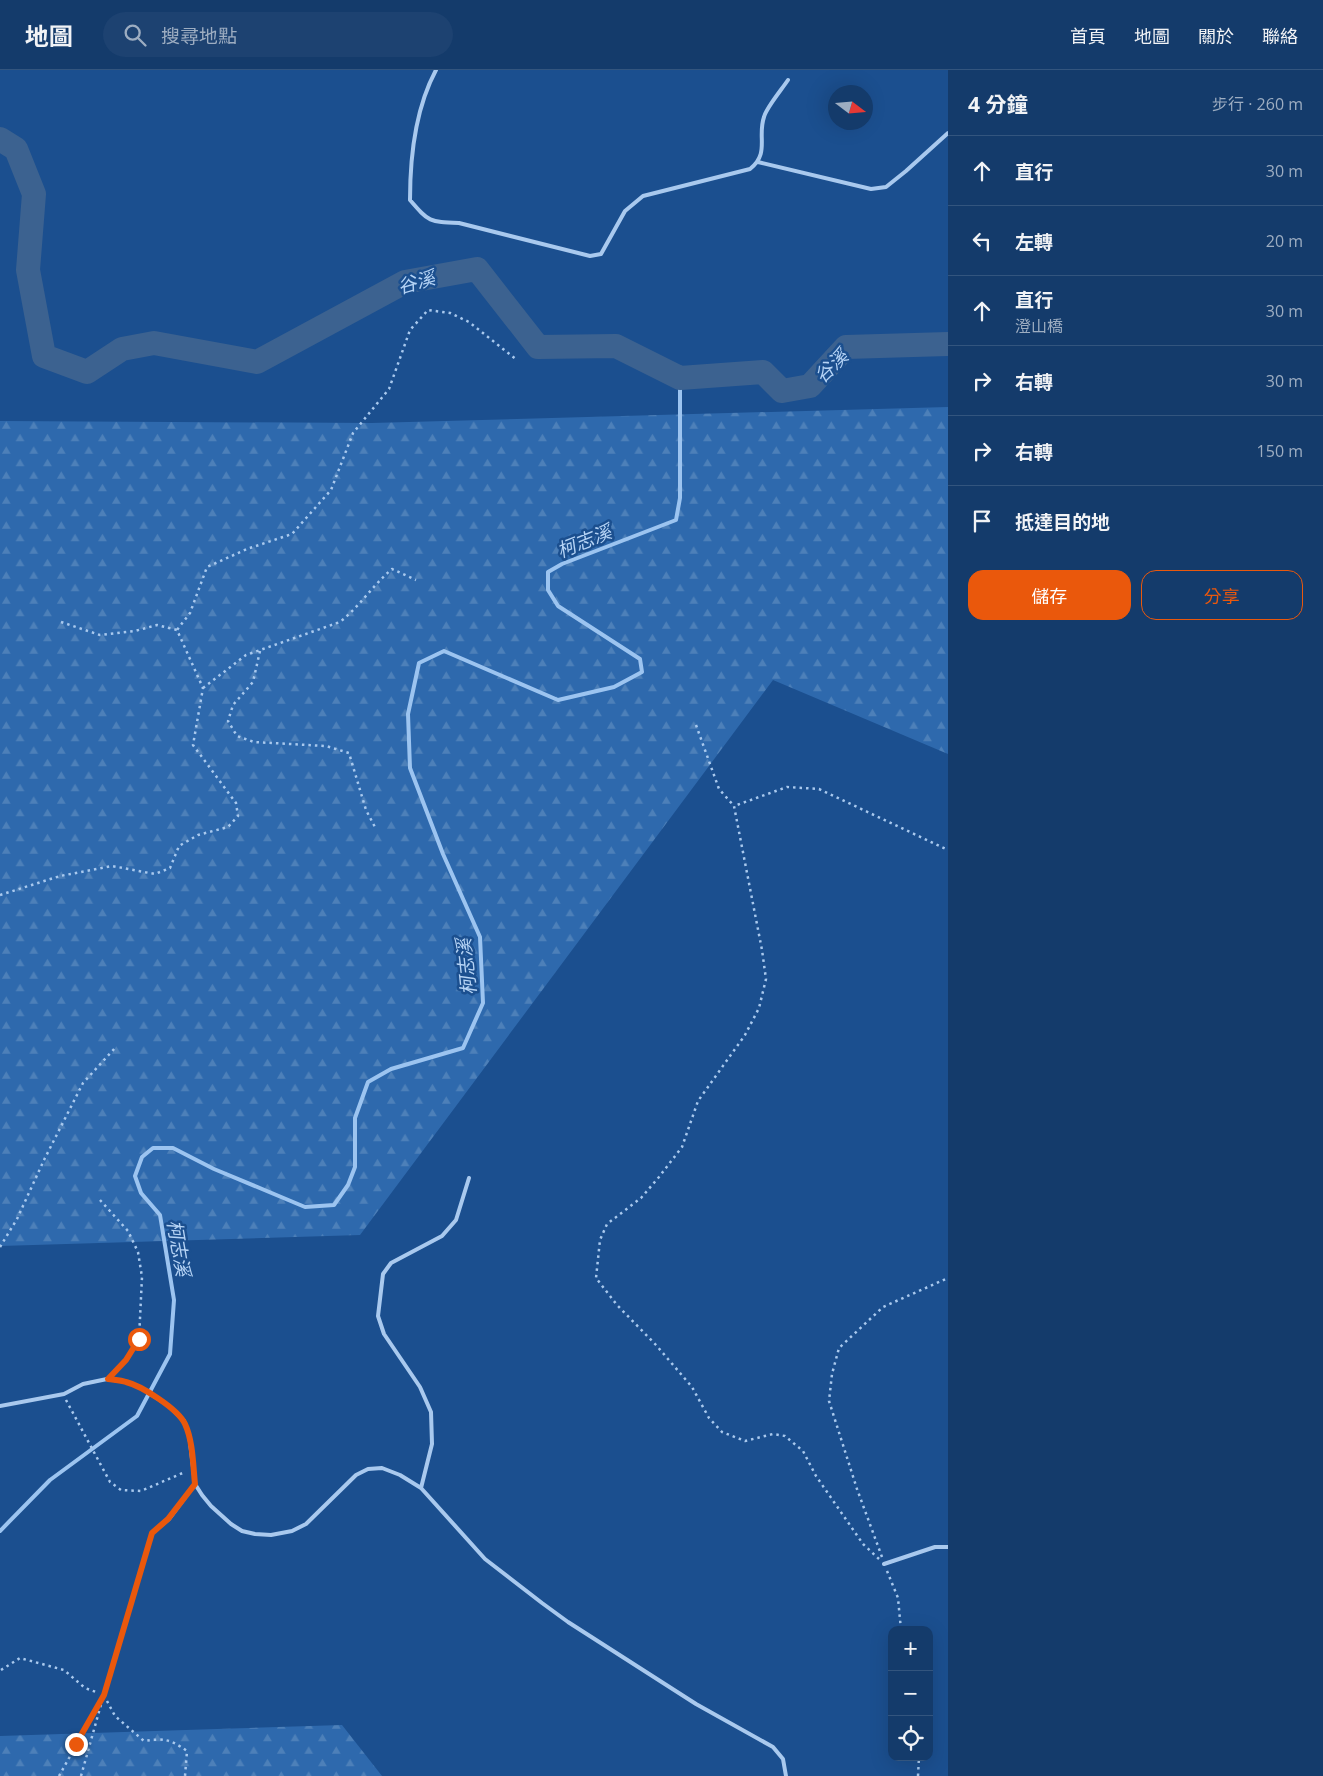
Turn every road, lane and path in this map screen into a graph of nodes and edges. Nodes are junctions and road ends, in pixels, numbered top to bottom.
1 (436, 70) edge
2 (788, 80) dead end
3 (948, 133) edge
4 (758, 162) junction
5 (516, 360) dead end
6 (416, 580) dead end
7 (61, 622) dead end
8 (177, 630) junction
9 (260, 651) junction
10 (203, 688) junction
11 (696, 725) dead end
12 (734, 806) junction
13 (376, 829) dead end
14 (948, 850) edge
15 (0, 895) edge
16 (115, 1048) dead end
17 (469, 1178) dead end
18 (100, 1200) dead end
19 (0, 1247) edge
20 (948, 1278) edge
21 (108, 1379) junction
22 (64, 1394) junction
23 (0, 1406) edge
24 (193, 1468) junction
25 (195, 1484) junction
26 (421, 1488) junction
27 (948, 1547) edge
28 (884, 1564) junction
29 (901, 1626) edge
30 (1, 1670) edge
31 (104, 1695) junction
32 (918, 1761) edge
33 (59, 1776) edge
34 (81, 1776) edge
35 (185, 1776) edge
36 (786, 1776) edge
37 (918, 1776) edge

1 - 4 lane
2 - 4 lane
3 - 4 lane
5 - 8 path
6 - 9 path
7 - 8 path
8 - 10 path
9 - 10 path
9 - 13 path
10 - 15 path
11 - 12 path
12 - 14 path
12 - 28 path
16 - 19 path
17 - 26 lane
18 - 21 path
20 - 28 path
21 - 22 lane
21 - 24 lane
22 - 23 lane
22 - 24 path
24 - 25 lane
25 - 26 lane
25 - 31 lane
26 - 36 lane
27 - 28 lane
28 - 29 path
30 - 31 path
31 - 33 path
31 - 34 path
31 - 35 path
32 - 37 path

